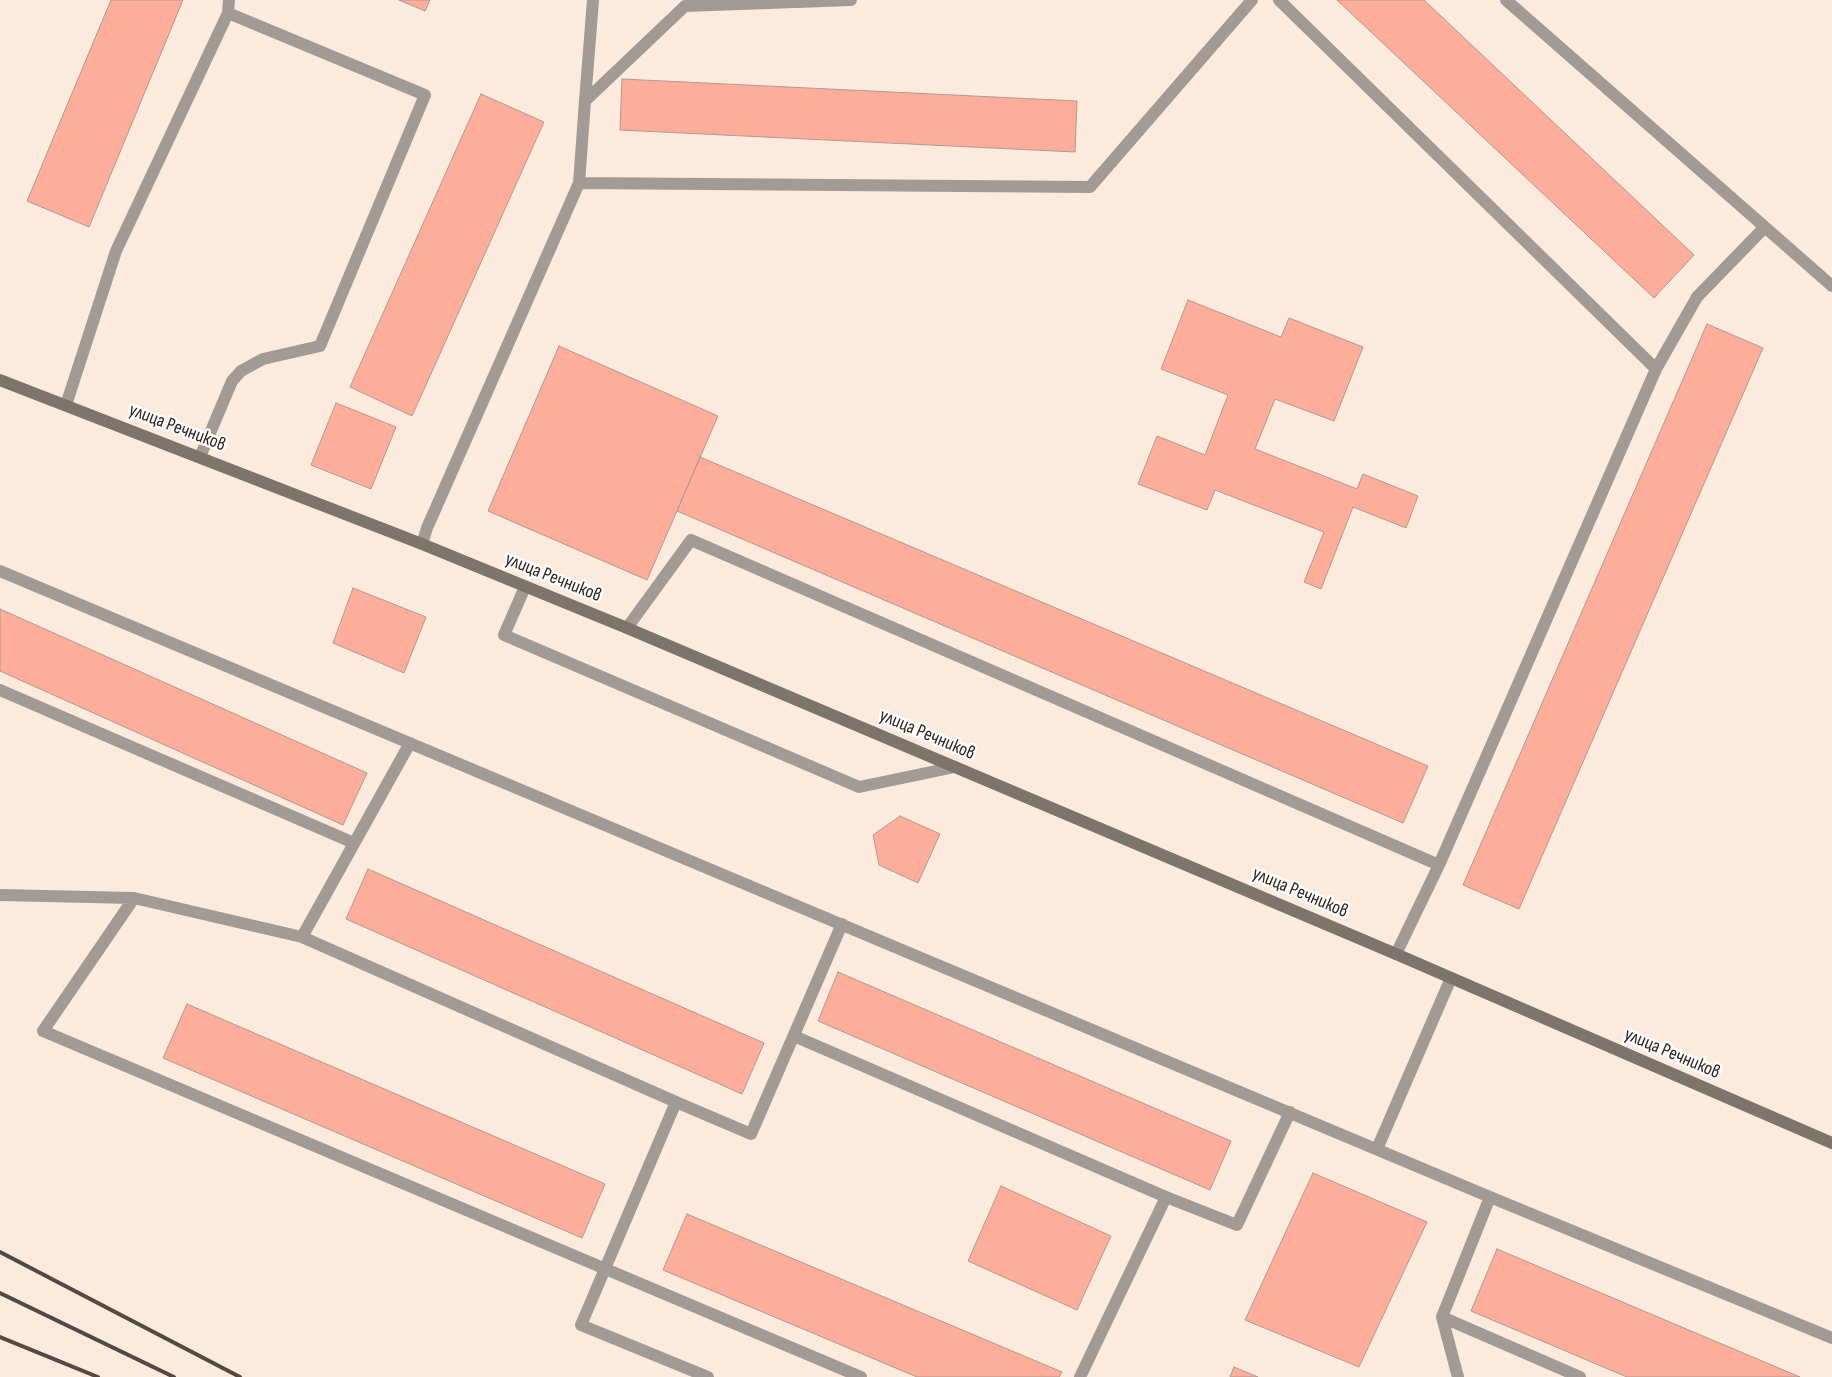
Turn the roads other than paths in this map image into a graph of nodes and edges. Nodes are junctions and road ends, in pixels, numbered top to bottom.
1 (229, 0) edge
2 (593, 0) edge
3 (851, 0) edge
4 (1252, 0) edge
5 (1279, 0) edge
6 (1506, 0) edge
7 (228, 13) junction
8 (585, 101) junction
9 (579, 182) junction
10 (1764, 228) junction
11 (1832, 286) edge
12 (1656, 369) junction
13 (0, 380) edge
14 (66, 405) junction
15 (200, 457) junction
16 (422, 544) junction
17 (0, 571) edge
18 (525, 587) junction
19 (628, 628) junction
20 (0, 690) edge
21 (410, 743) junction
22 (955, 767) junction
23 (354, 843) junction
24 (1439, 865) junction
25 (0, 895) edge
26 (134, 898) junction
27 (842, 924) junction
28 (302, 937) junction
29 (1396, 954) junction
30 (1451, 978) junction
31 (794, 1036) junction
32 (676, 1102) junction
33 (1290, 1112) junction
34 (1832, 1143) edge
35 (1377, 1149) junction
36 (1166, 1197) junction
37 (1490, 1197) junction
38 (604, 1268) junction
39 (1442, 1317) junction
40 (1832, 1338) edge
41 (708, 1377) edge
42 (861, 1377) edge
43 (1080, 1377) edge
44 (1458, 1377) edge
45 (1580, 1377) edge

1 - 7 street
2 - 8 street
3 - 8 street
4 - 9 street
5 - 12 street
6 - 10 street
7 - 14 street
7 - 15 street
8 - 9 street
9 - 16 street
10 - 11 street
10 - 12 street
12 - 24 street
13 - 14 street, улица Речников
14 - 15 street, улица Речников
15 - 16 street, улица Речников
16 - 18 street, улица Речников
17 - 21 street
18 - 19 street, улица Речников
18 - 22 street
19 - 22 street, улица Речников
19 - 24 street
20 - 23 street
21 - 23 street
21 - 27 street
22 - 29 street, улица Речников
23 - 28 street
24 - 29 street
25 - 26 street
26 - 28 street
26 - 38 street
27 - 31 street
27 - 33 street
28 - 32 street
29 - 30 street, улица Речников
30 - 34 street, улица Речников
30 - 35 street
31 - 32 street
31 - 36 street
32 - 38 street
33 - 35 street
33 - 36 street
35 - 37 street
36 - 43 street
37 - 39 street
37 - 40 street
38 - 41 street
38 - 42 street
39 - 44 street
39 - 45 street

